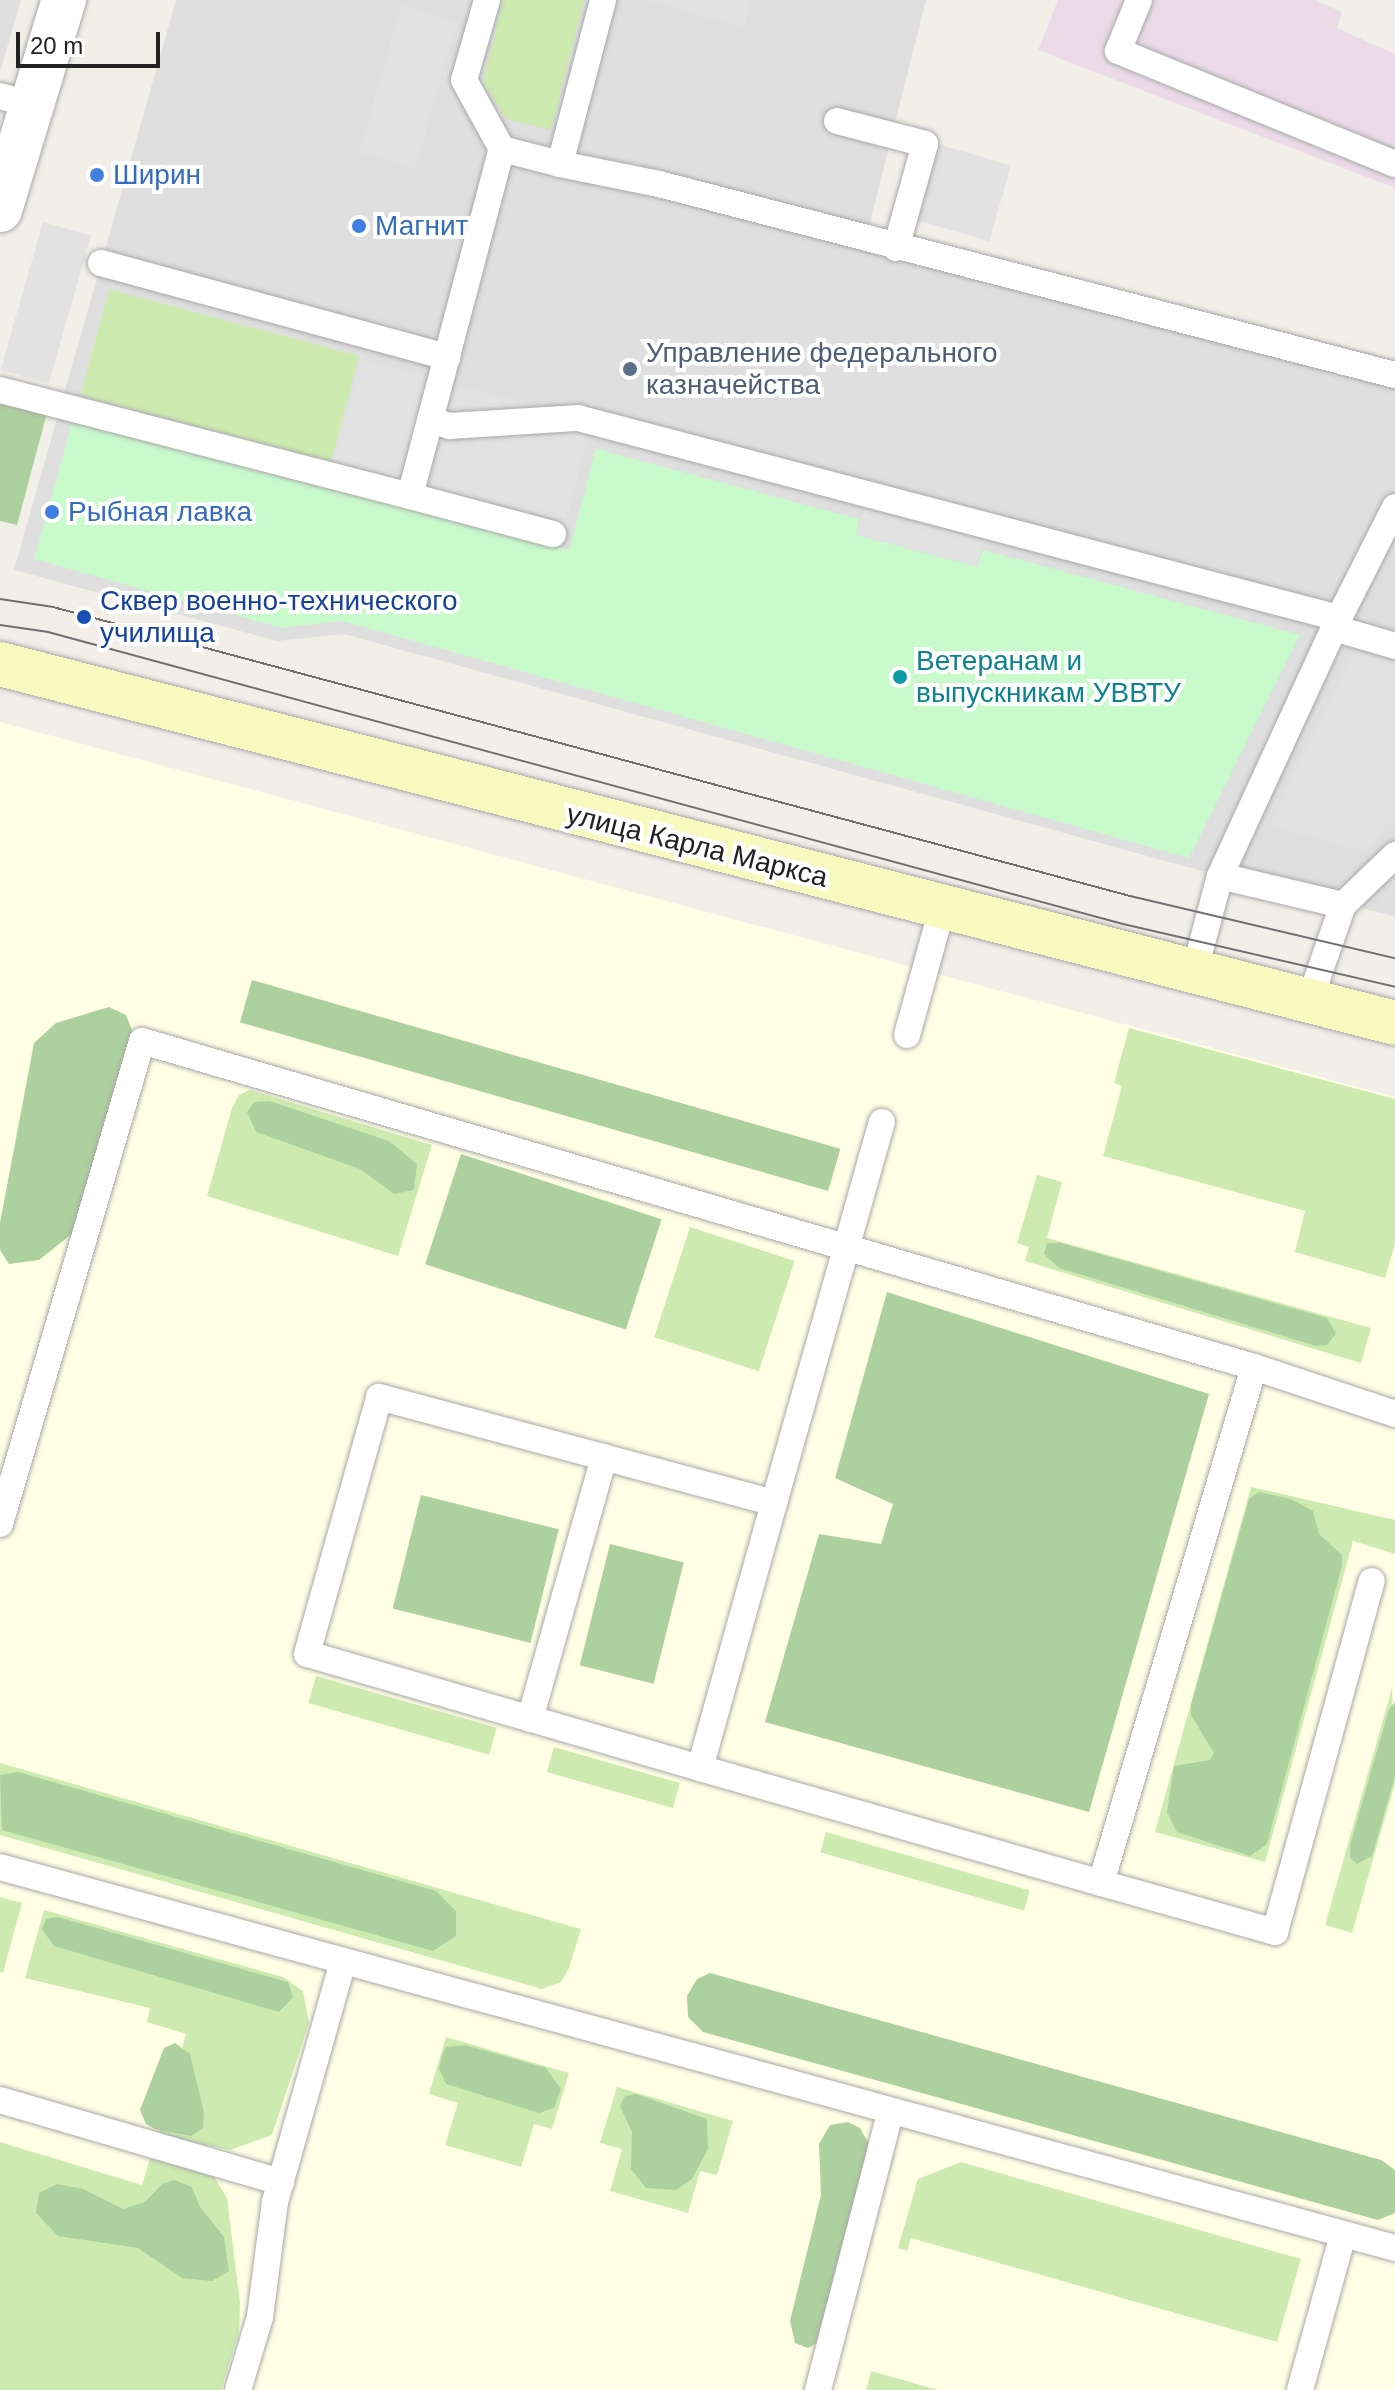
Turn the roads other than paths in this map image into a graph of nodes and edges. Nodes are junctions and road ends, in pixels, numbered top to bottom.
1 (64, 0) edge
2 (487, 0) edge
3 (603, 0) edge
4 (1139, 0) edge
5 (16, 100) edge
6 (837, 121) dead end
7 (502, 149) junction
8 (560, 164) junction
9 (1395, 164) edge
10 (0, 210) edge
11 (896, 248) junction
12 (101, 263) dead end
13 (447, 357) junction
14 (1395, 375) edge
15 (0, 390) edge
16 (430, 420) junction
17 (410, 496) junction
18 (1395, 507) edge
19 (553, 534) dead end
20 (1336, 623) junction
21 (1395, 646) edge
22 (0, 664) edge
23 (1395, 855) edge
24 (1220, 876) junction
25 (1343, 905) junction
26 (942, 909) junction
27 (1194, 973) junction
28 (1309, 1002) junction
29 (1395, 1023) edge
30 (907, 1035) dead end
31 (882, 1122) dead end
32 (847, 1246) junction
33 (1254, 1367) junction
34 (1395, 1414) edge
35 (604, 1457) junction
36 (774, 1503) junction
37 (0, 1524) edge
38 (1372, 1581) dead end
39 (530, 1719) junction
40 (700, 1768) junction
41 (0, 1867) edge
42 (1101, 1883) junction
43 (343, 1962) junction
44 (0, 2100) edge
45 (890, 2113) junction
46 (281, 2182) junction
47 (1343, 2235) junction
48 (1395, 2248) edge
49 (238, 2390) edge
50 (818, 2390) edge
51 (1300, 2390) edge

1 - 5 street
2 - 7 lane
3 - 8 lane
4 - 9 lane
5 - 10 street
6 - 11 lane
7 - 8 lane
7 - 13 lane
8 - 11 lane
11 - 14 lane
12 - 13 lane
13 - 16 lane
15 - 17 lane
16 - 17 lane
16 - 20 lane
17 - 19 lane
18 - 20 lane
20 - 21 lane
20 - 24 lane
22 - 26 main road, улица Карла Маркса
23 - 25 lane
24 - 25 lane
24 - 27 lane
25 - 28 lane
26 - 27 main road, улица Карла Маркса
26 - 30 lane
27 - 28 main road, улица Карла Маркса
28 - 29 main road, улица Карла Маркса
31 - 32 lane
32 - 33 lane
32 - 36 lane
32 - 37 lane
33 - 34 lane
33 - 42 lane
35 - 36 lane
35 - 39 lane
35 - 39 lane
36 - 40 lane
38 - 42 lane
39 - 40 lane
40 - 42 lane
41 - 43 lane
43 - 45 lane
43 - 46 lane
44 - 46 lane
45 - 47 lane
45 - 50 lane
46 - 49 lane
47 - 48 lane
47 - 51 lane

